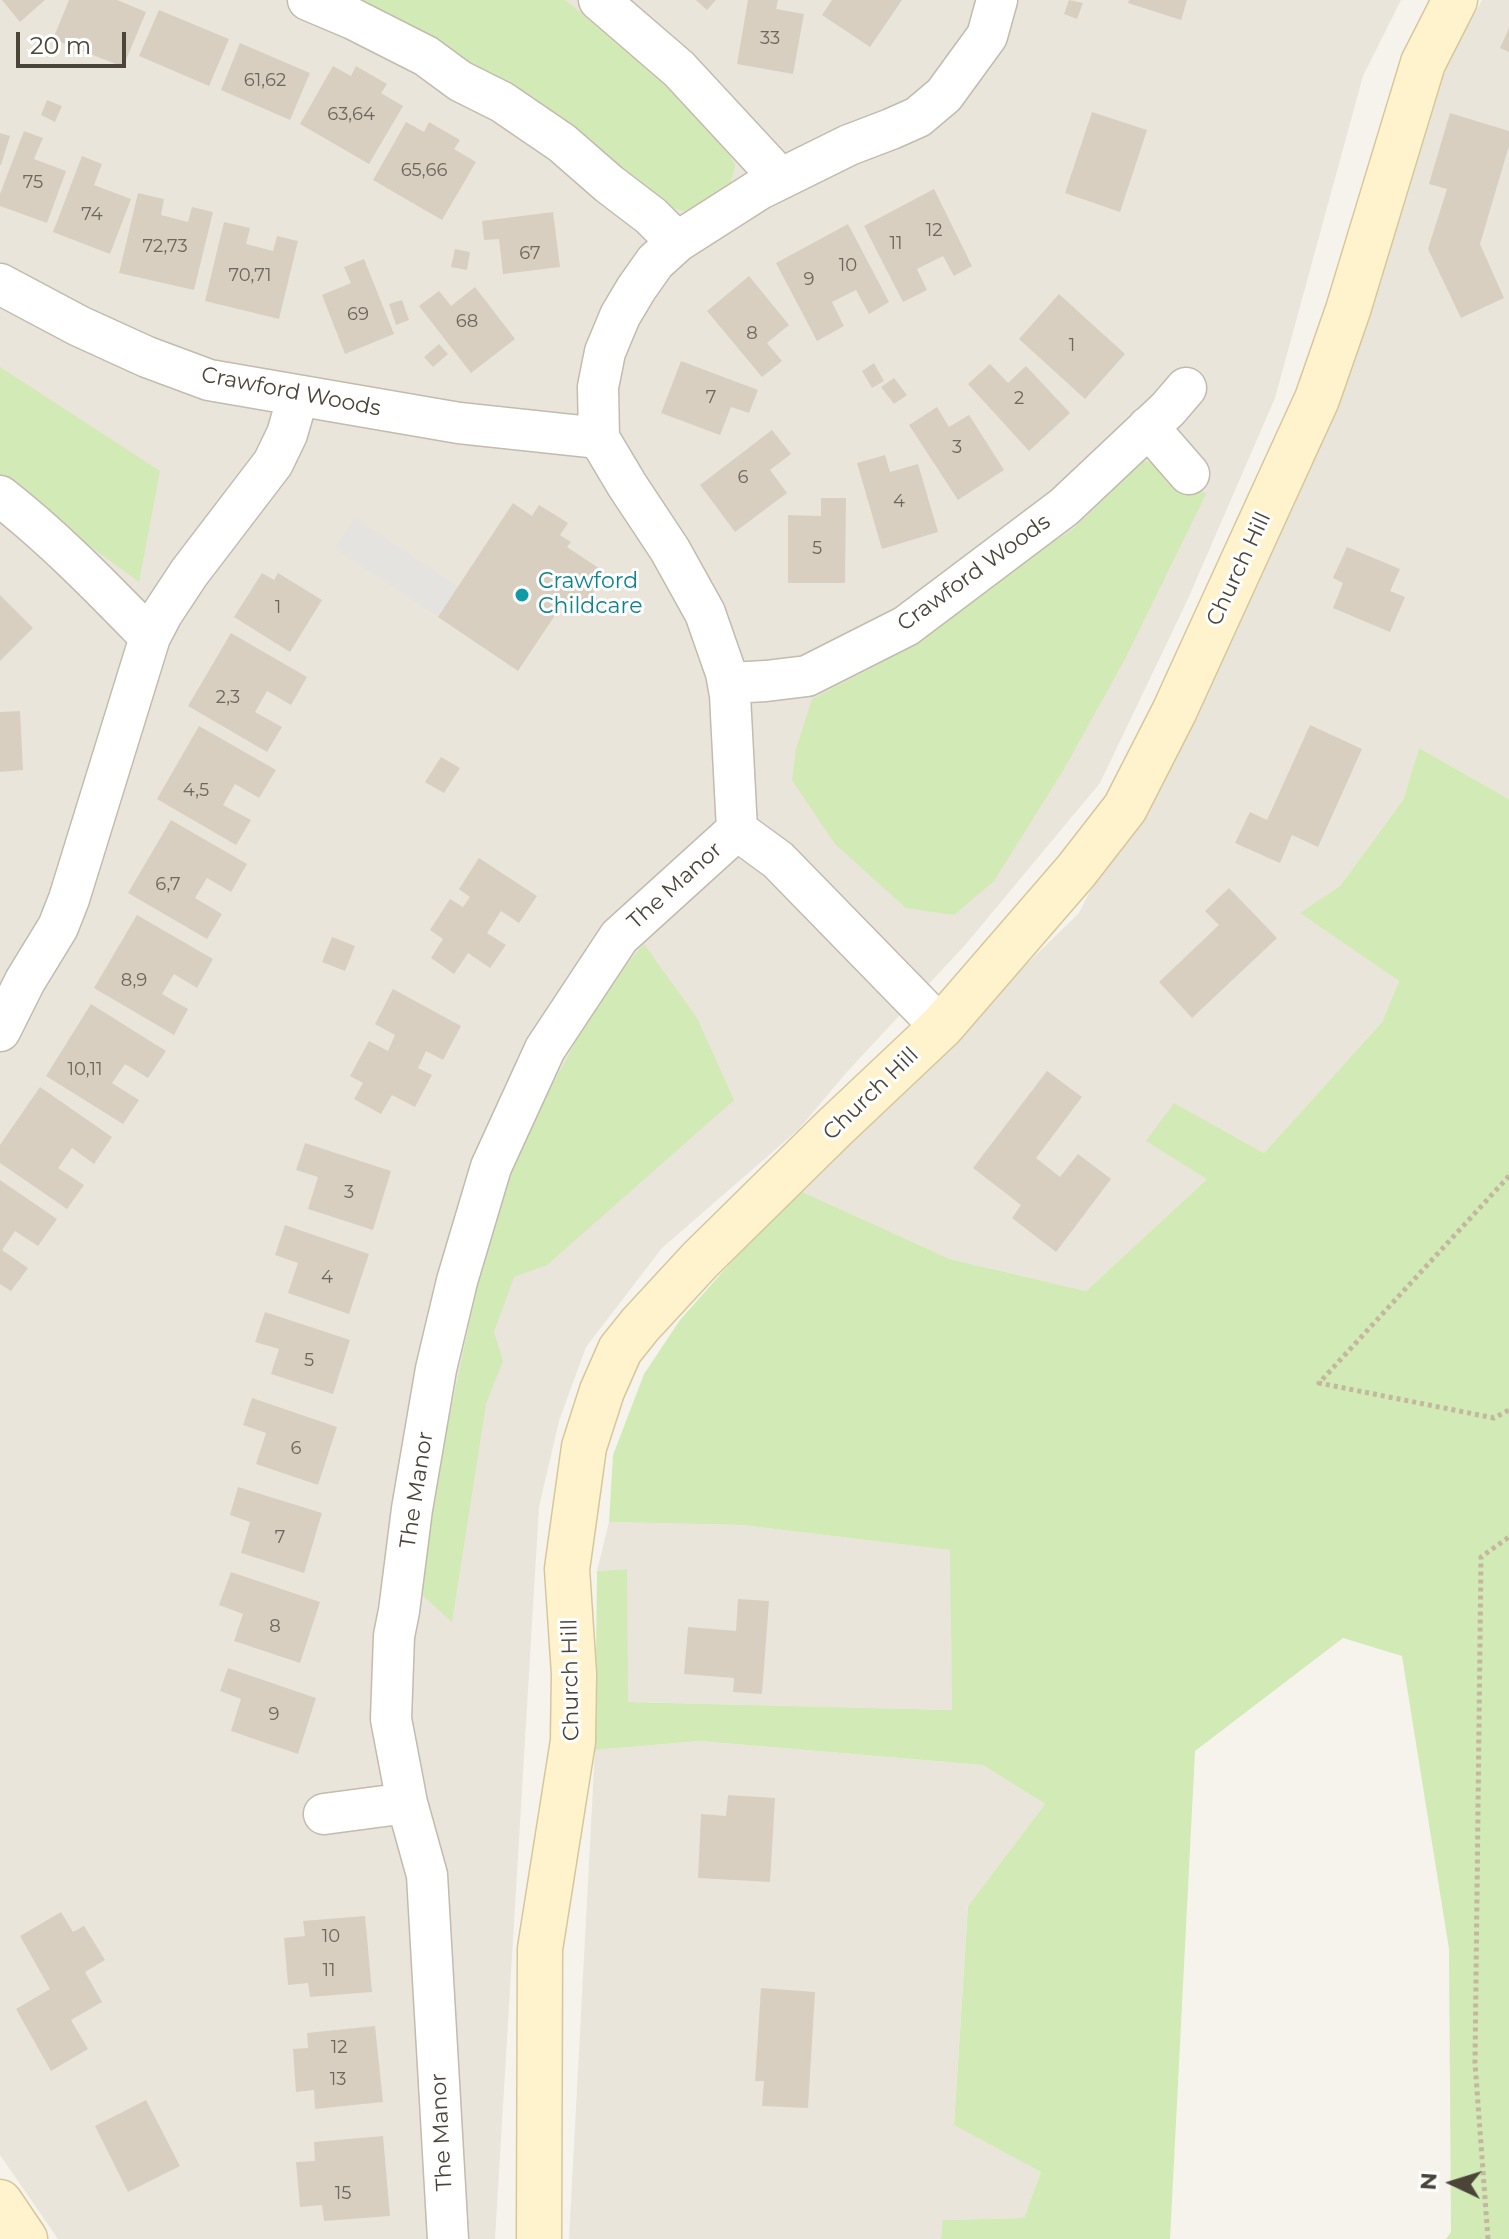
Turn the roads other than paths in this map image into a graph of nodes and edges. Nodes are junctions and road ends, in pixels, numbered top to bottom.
1 (308, 0) edge
2 (599, 0) edge
3 (997, 0) edge
4 (1455, 0) edge
5 (780, 178) junction
6 (677, 242) junction
7 (0, 284) edge
8 (1186, 388) dead end
9 (298, 396) junction
10 (1148, 427) junction
11 (599, 438) junction
12 (1189, 474) dead end
13 (0, 496) edge
14 (150, 637) junction
15 (729, 683) junction
16 (737, 830) junction
17 (10, 988) edge
18 (941, 1027) junction
19 (0, 1031) edge
20 (407, 1803) junction
21 (324, 1814) dead end
22 (0, 2202) edge
23 (25, 2239) edge
24 (448, 2239) edge
25 (539, 2239) edge

1 - 6 street
2 - 5 street
3 - 5 street
4 - 18 street, Church Hill
5 - 6 street
6 - 11 street
7 - 9 street, Crawford Woods
8 - 10 street, Crawford Woods
9 - 11 street, Crawford Woods
9 - 14 street
10 - 12 street
10 - 15 street, Crawford Woods
11 - 15 street
13 - 14 street
14 - 17 street
15 - 16 street
16 - 18 street
16 - 20 street, The Manor
17 - 19 street
18 - 25 street, Church Hill
20 - 21 street
20 - 24 street, The Manor
22 - 23 street

